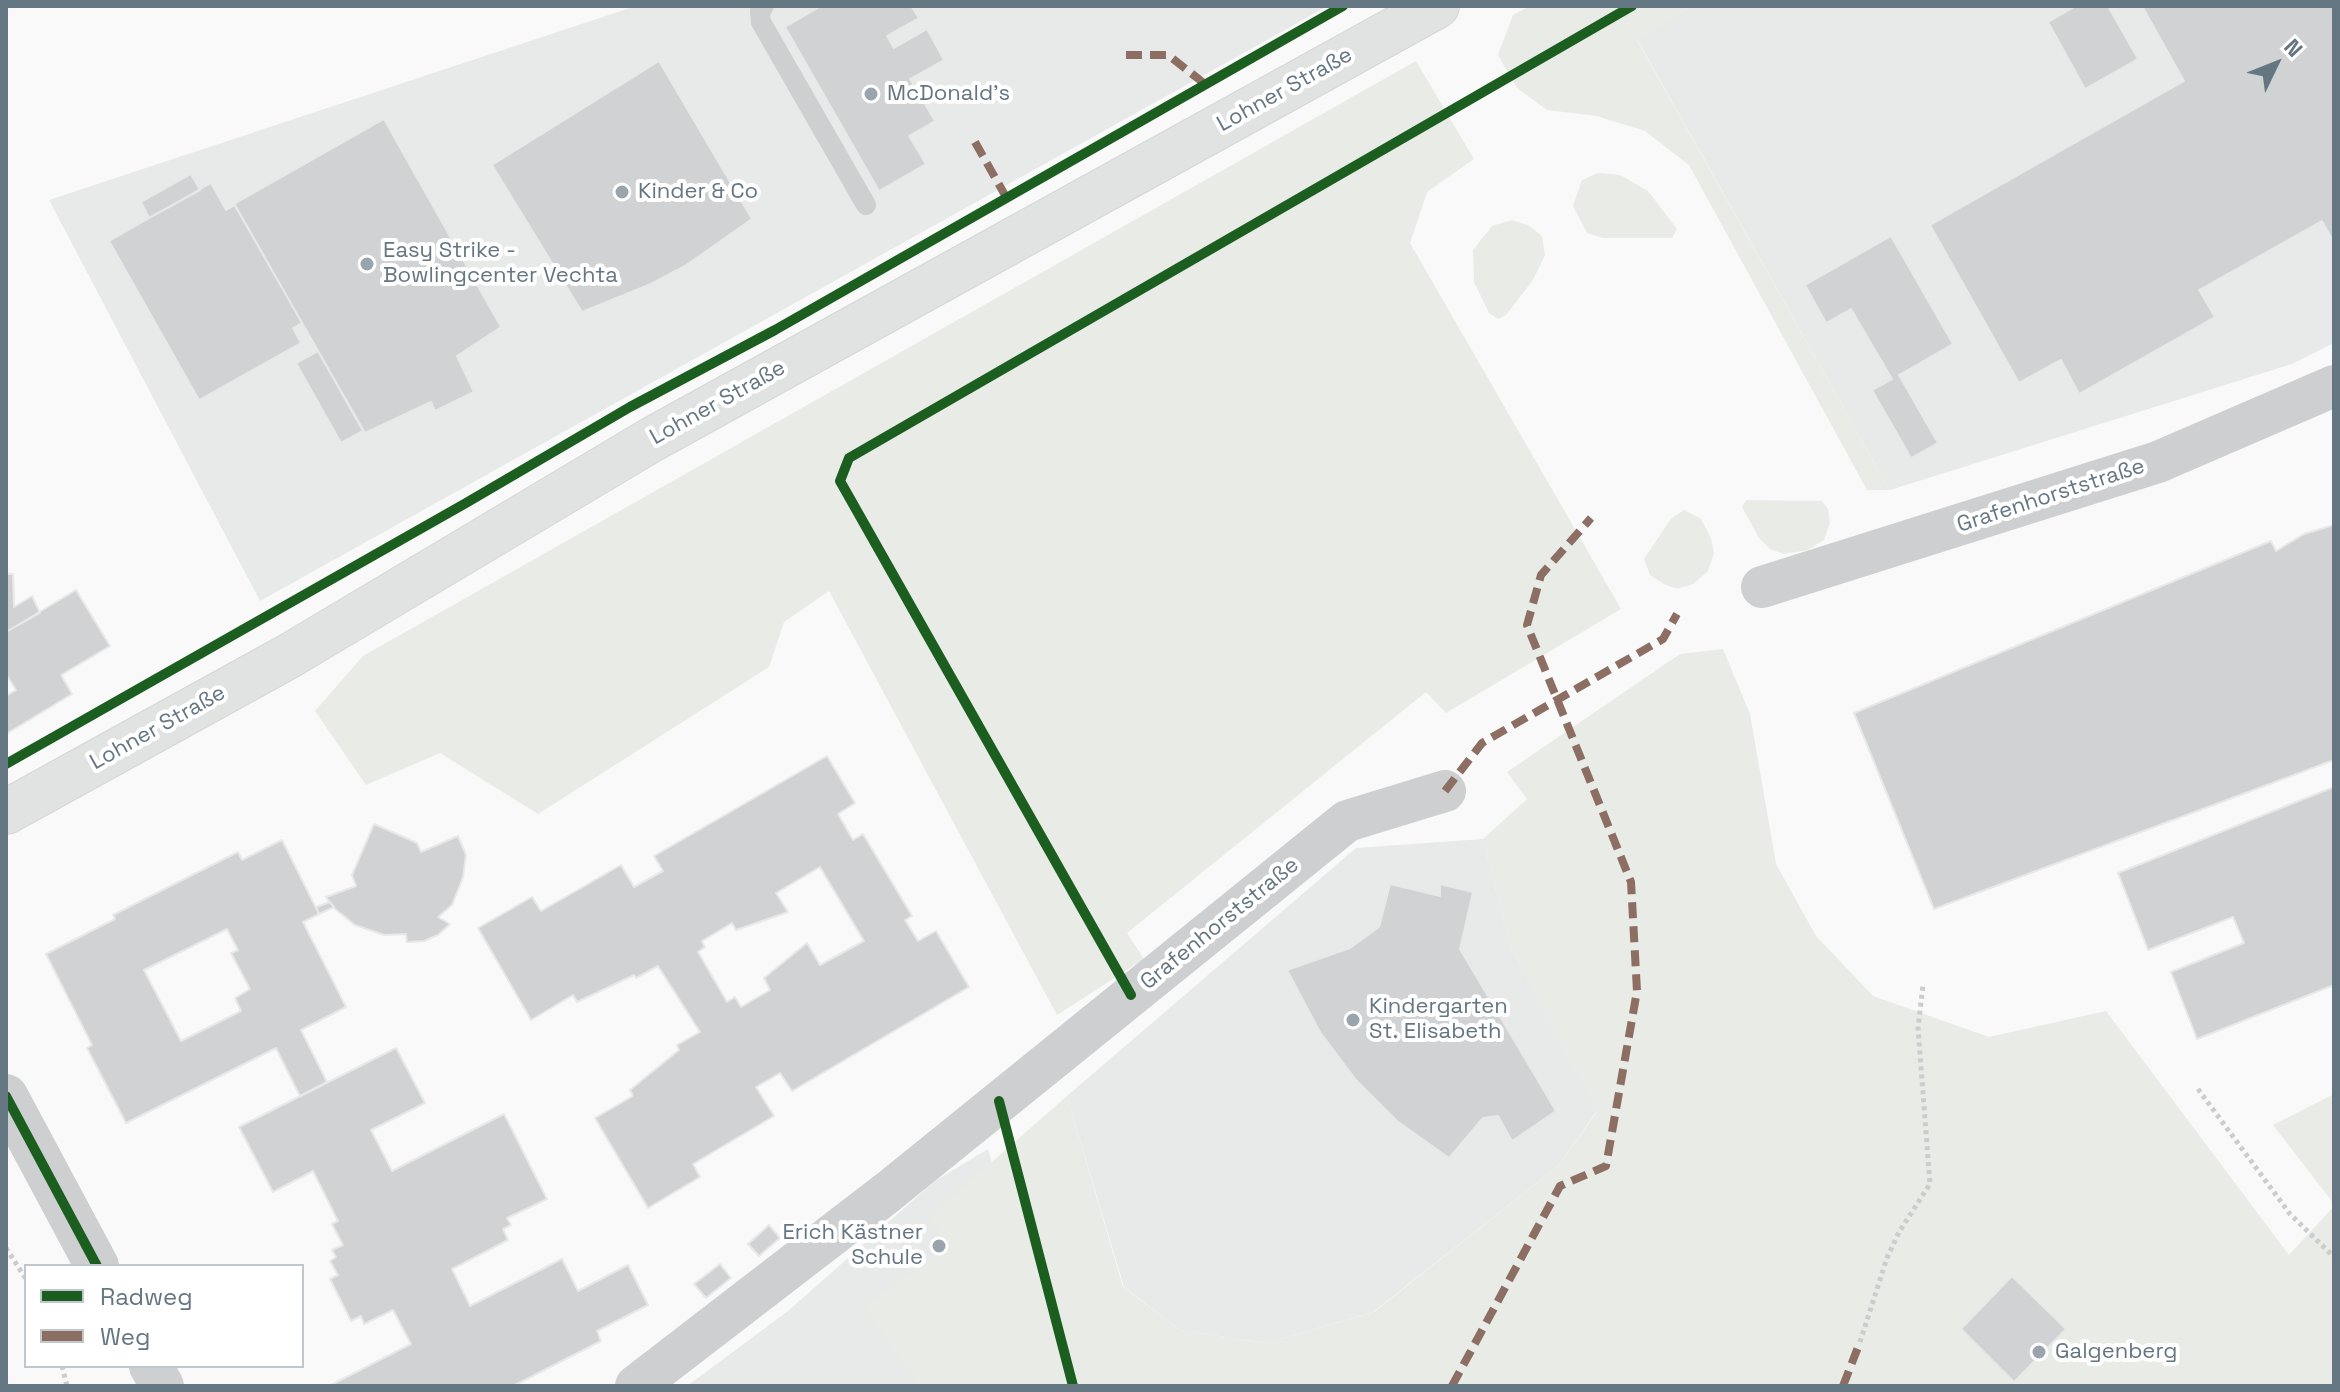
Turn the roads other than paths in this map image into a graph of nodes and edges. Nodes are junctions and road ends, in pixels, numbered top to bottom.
1 (764, 6) edge
2 (1435, 7) edge
3 (866, 205) dead end
4 (2334, 386) edge
5 (1762, 587) dead end
6 (1445, 791) dead end
7 (6, 812) edge
8 (6, 1096) edge
9 (96, 1264) edge
10 (152, 1368) edge
11 (162, 1386) edge
12 (636, 1386) edge

1 - 3 lane
2 - 7 main road, Lohner Straße
4 - 5 street, Grafenhorststraße
6 - 12 street, Grafenhorststraße
8 - 9 street
10 - 11 street

